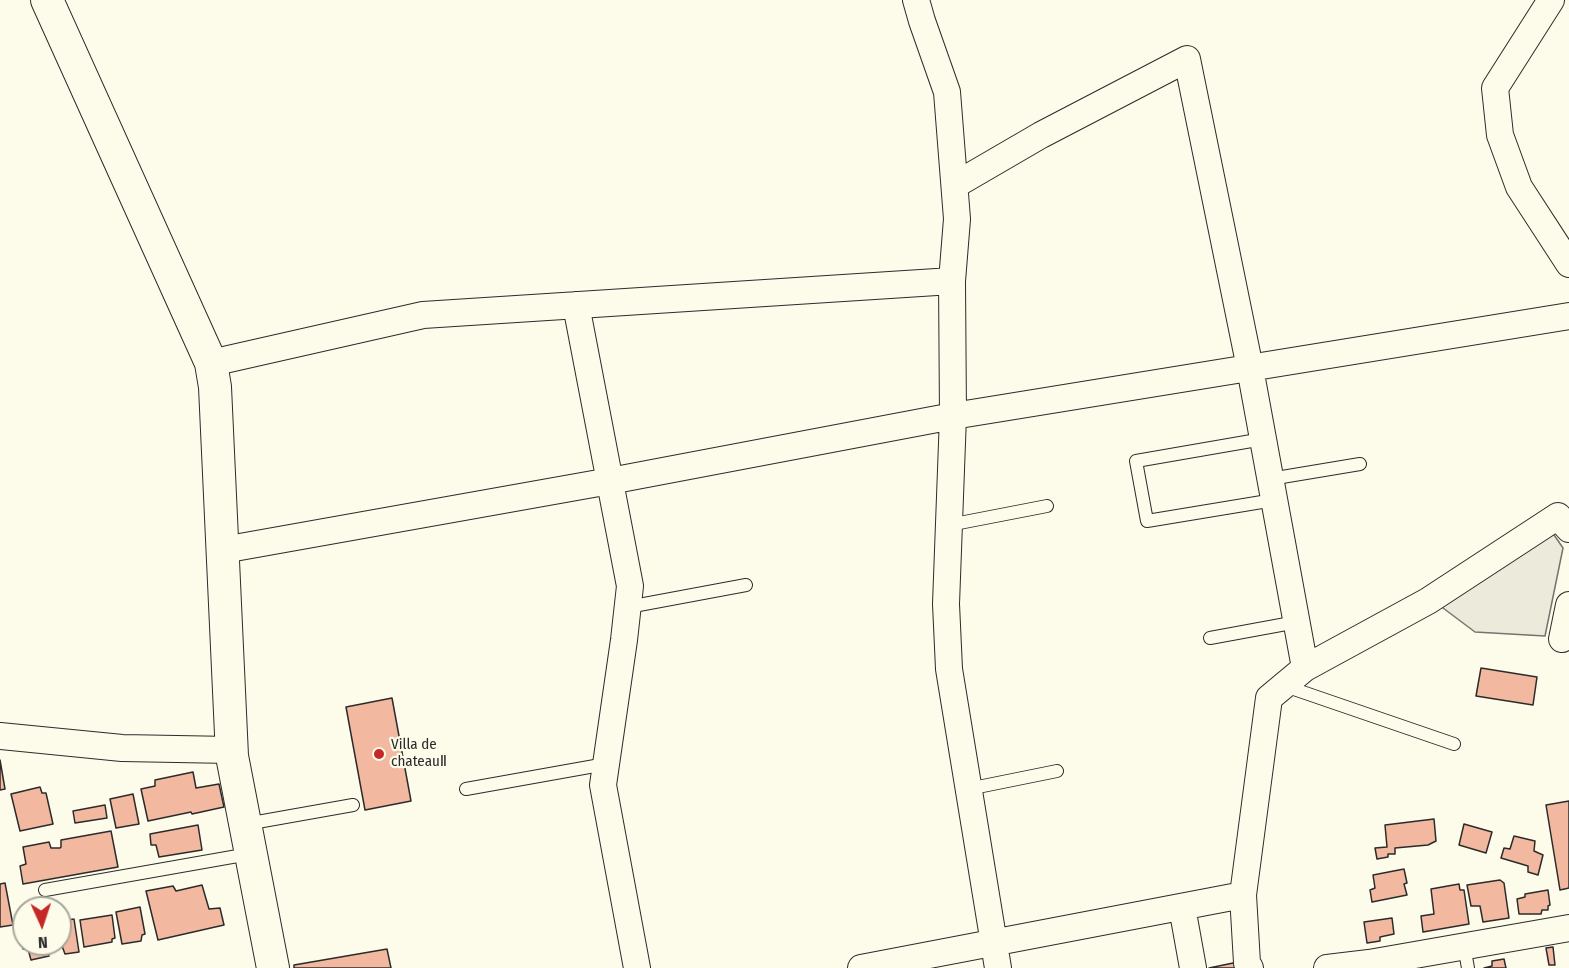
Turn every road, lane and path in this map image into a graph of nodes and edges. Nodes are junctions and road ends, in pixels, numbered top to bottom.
1 (47, 0) edge
2 (916, 0) edge
3 (1551, 0) edge
4 (955, 185) junction
5 (1569, 264) edge
6 (952, 281) junction
7 (576, 305) junction
8 (1569, 316) edge
9 (211, 363) junction
10 (1250, 368) junction
11 (953, 416) junction
12 (1263, 439) junction
13 (1360, 465) dead end
14 (610, 481) junction
15 (1272, 489) junction
16 (1047, 506) dead end
17 (949, 525) junction
18 (1569, 529) edge
19 (223, 550) junction
20 (746, 585) dead end
21 (1569, 605) edge
22 (628, 607) junction
23 (1297, 622) junction
24 (1210, 638) dead end
25 (1562, 639) dead end
26 (1305, 668) junction
27 (1285, 685) junction
28 (0, 736) edge
29 (1454, 744) dead end
30 (231, 750) junction
31 (606, 764) junction
32 (1057, 771) dead end
33 (466, 789) dead end
34 (968, 789) junction
35 (353, 805) dead end
36 (248, 839) junction
37 (45, 890) dead end
38 (1243, 895) junction
39 (1182, 907) junction
40 (1569, 928) edge
41 (993, 943) junction
42 (1466, 957) edge
43 (1369, 966) edge
44 (273, 968) edge
45 (637, 968) edge
46 (861, 968) edge
47 (998, 968) edge
48 (1193, 968) edge
49 (1250, 968) edge
50 (1327, 968) edge

1 - 9 street
2 - 4 street
3 - 5 street
4 - 6 street
4 - 10 street
6 - 7 street
6 - 11 street
7 - 9 street
7 - 14 street
8 - 10 street
9 - 19 street
10 - 11 street
10 - 12 street
11 - 14 street
11 - 17 street
12 - 15 street
12 - 15 lane
13 - 15 lane
14 - 19 street
14 - 22 street
15 - 23 street
16 - 17 lane
17 - 34 street
18 - 26 street
19 - 30 street
20 - 22 lane
21 - 25 street
22 - 31 street
23 - 24 lane
23 - 26 street
26 - 27 street
27 - 29 lane
27 - 38 street
28 - 30 street
30 - 36 street
31 - 33 lane
31 - 45 street
32 - 34 lane
34 - 41 street
35 - 36 lane
36 - 37 lane
36 - 44 street
38 - 39 street
38 - 49 street
39 - 41 street
39 - 48 street
40 - 42 street
41 - 46 street
41 - 47 street
42 - 43 street
43 - 50 street

